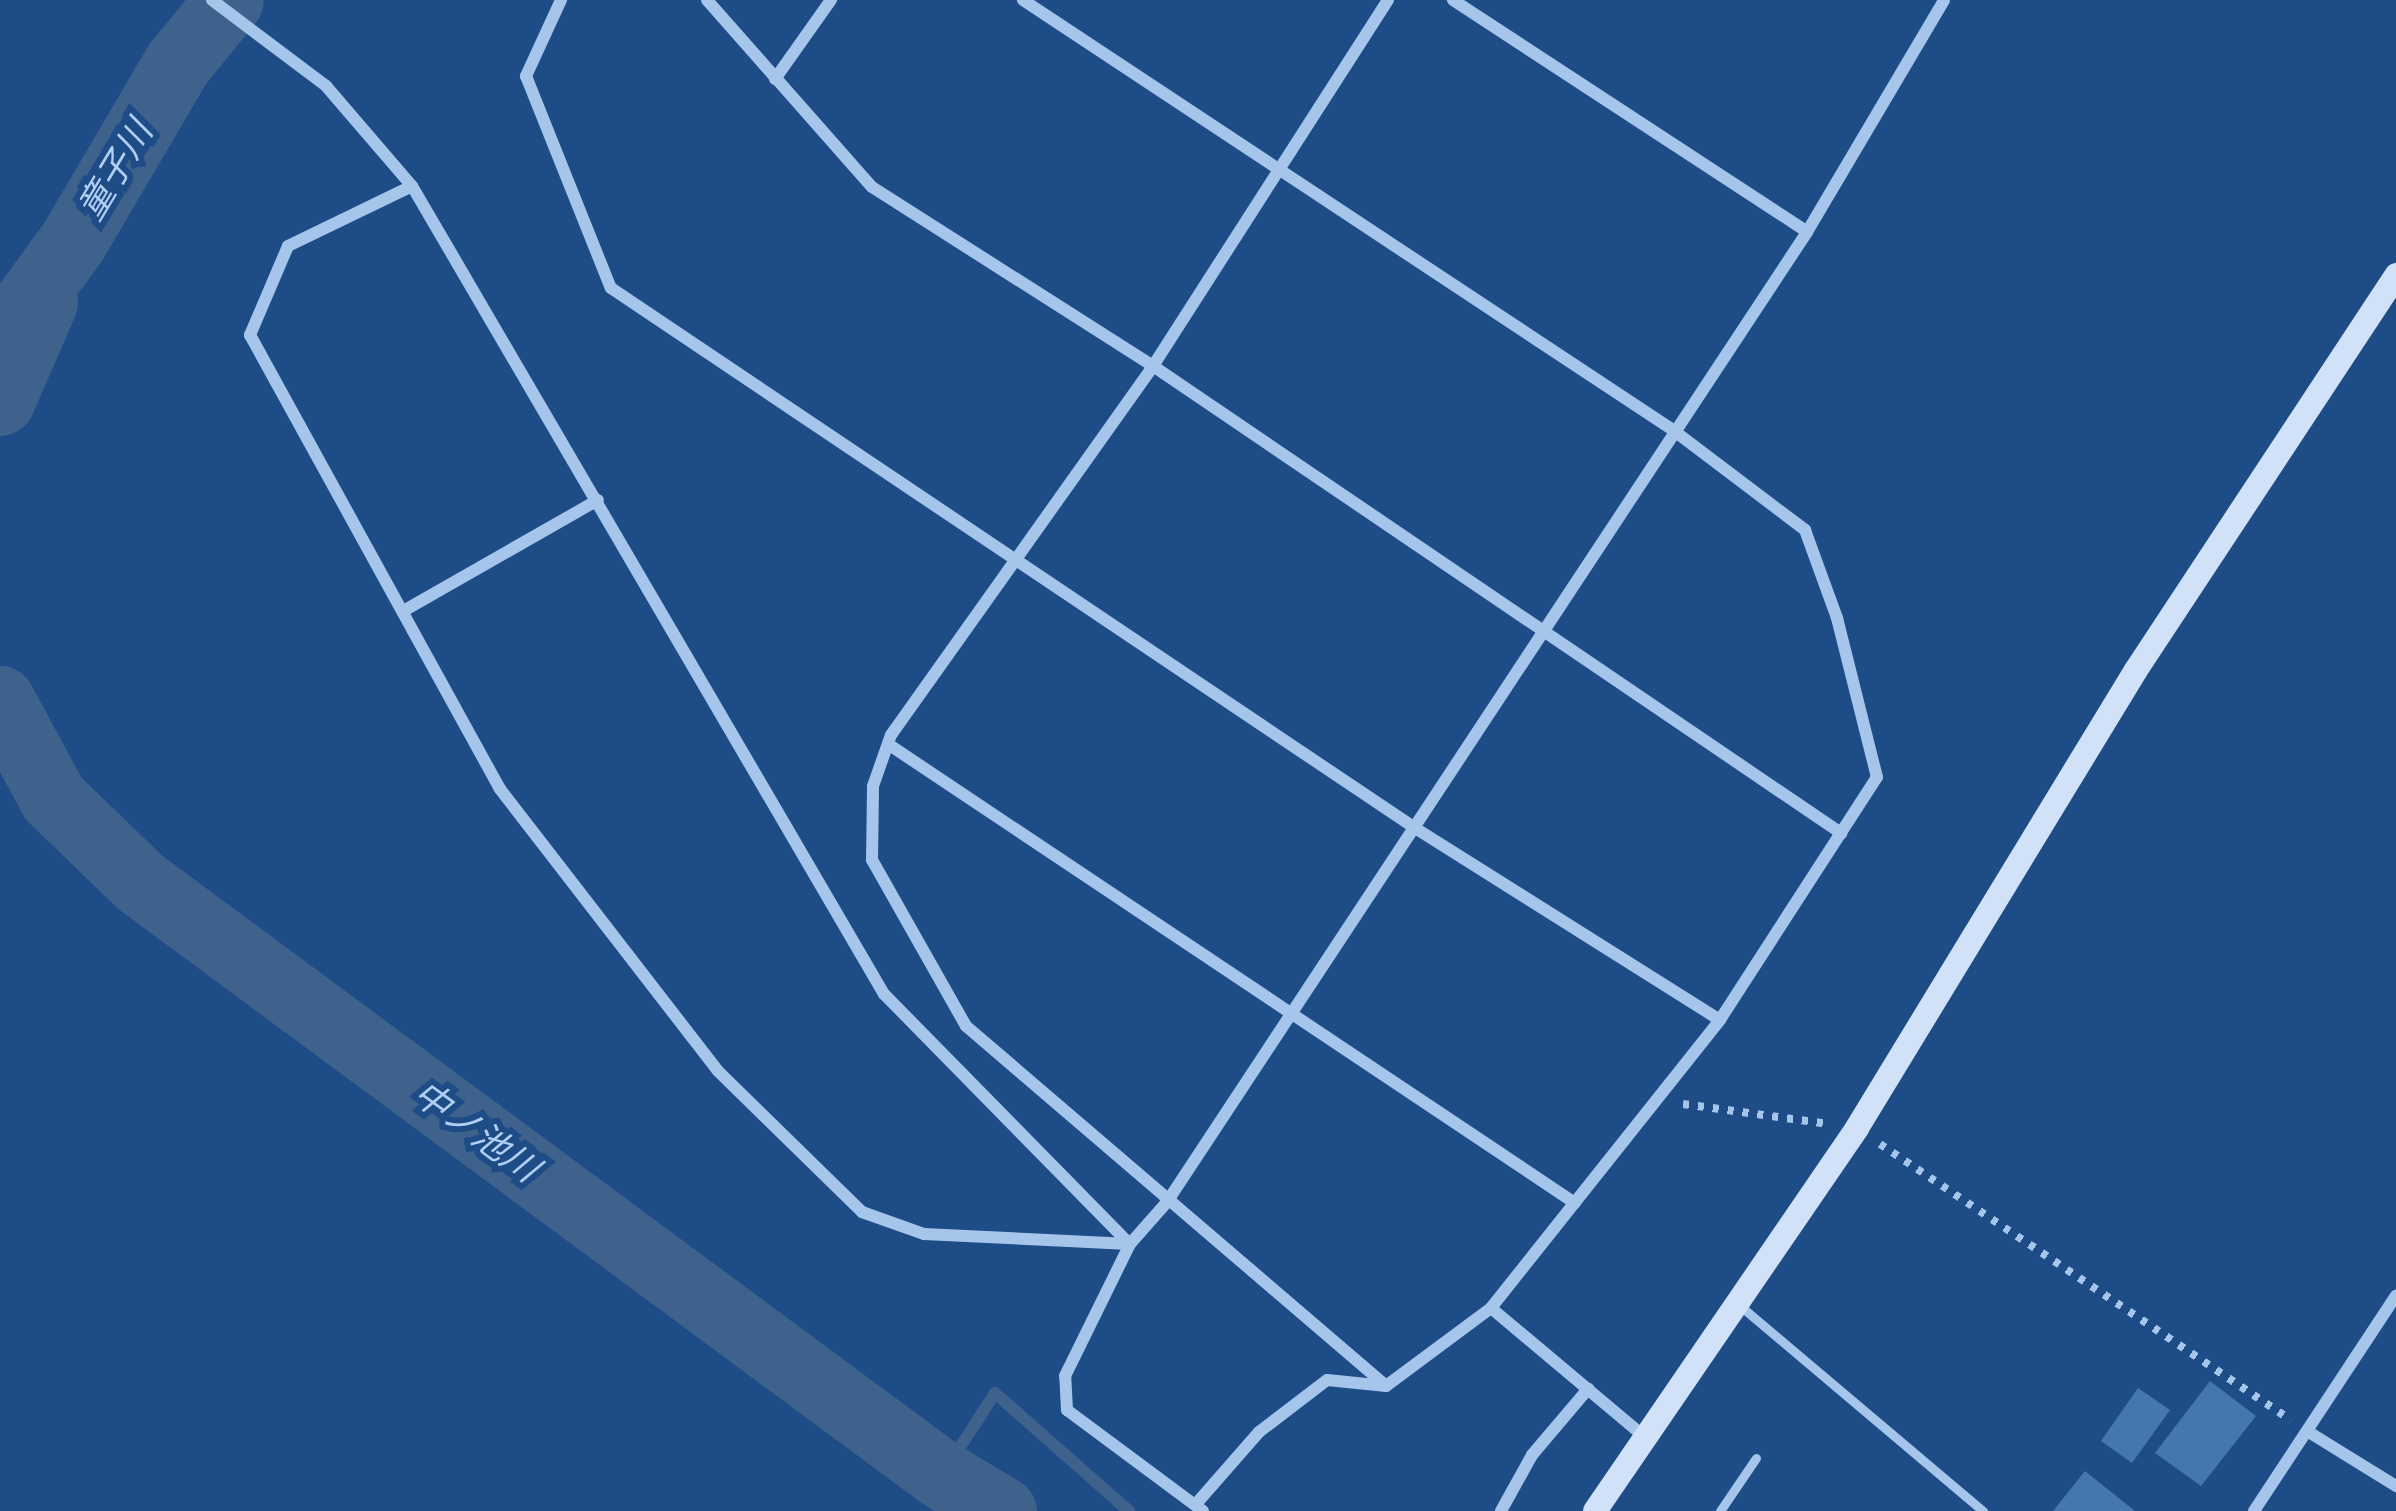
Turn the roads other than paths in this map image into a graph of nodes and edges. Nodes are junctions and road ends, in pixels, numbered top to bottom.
1 (212, 0) edge
2 (561, 0) edge
3 (707, 0) edge
4 (831, 0) edge
5 (1024, 0) edge
6 (1388, 0) edge
7 (1453, 0) edge
8 (1944, 0) edge
9 (775, 79) junction
10 (1281, 166) junction
11 (412, 185) junction
12 (1807, 232) junction
13 (2396, 275) edge
14 (1153, 366) junction
15 (1673, 430) junction
16 (598, 500) junction
17 (1021, 556) junction
18 (405, 610) junction
19 (1541, 629) junction
20 (887, 744) junction
21 (1415, 827) junction
22 (1840, 833) junction
23 (1291, 1016) junction
24 (1720, 1020) junction
25 (1167, 1202) junction
26 (1575, 1203) junction
27 (1130, 1244) junction
28 (2396, 1296) edge
29 (1738, 1304) junction
30 (1491, 1308) junction
31 (1386, 1386) junction
32 (1588, 1389) junction
33 (2307, 1431) junction
34 (1647, 1439) junction
35 (1756, 1458) dead end
36 (2396, 1486) edge
37 (1199, 1508) edge
38 (1501, 1511) edge
39 (1595, 1511) edge
40 (1720, 1511) edge
41 (1983, 1511) edge
42 (2254, 1511) edge

1 - 11 street
2 - 17 street
3 - 9 street
4 - 9 street
5 - 10 street
6 - 10 street
7 - 12 street
8 - 12 street
9 - 14 street
10 - 14 street
10 - 15 street
11 - 16 street
11 - 18 street
12 - 15 street
13 - 29 street
14 - 17 street
14 - 19 street
15 - 19 street
15 - 22 street
16 - 18 street
16 - 27 street
17 - 20 street
17 - 21 street
18 - 27 street
19 - 21 street
19 - 22 street
20 - 23 street
20 - 25 street
21 - 23 street
21 - 24 street
22 - 24 street
23 - 25 street
23 - 26 street
24 - 26 street
25 - 27 street
25 - 31 street
26 - 30 street
27 - 37 street
28 - 33 street
29 - 34 street
29 - 41 lane
30 - 31 street
30 - 32 street
31 - 37 street
32 - 34 street
32 - 38 street
33 - 36 street
33 - 42 street
34 - 39 street
35 - 40 lane

